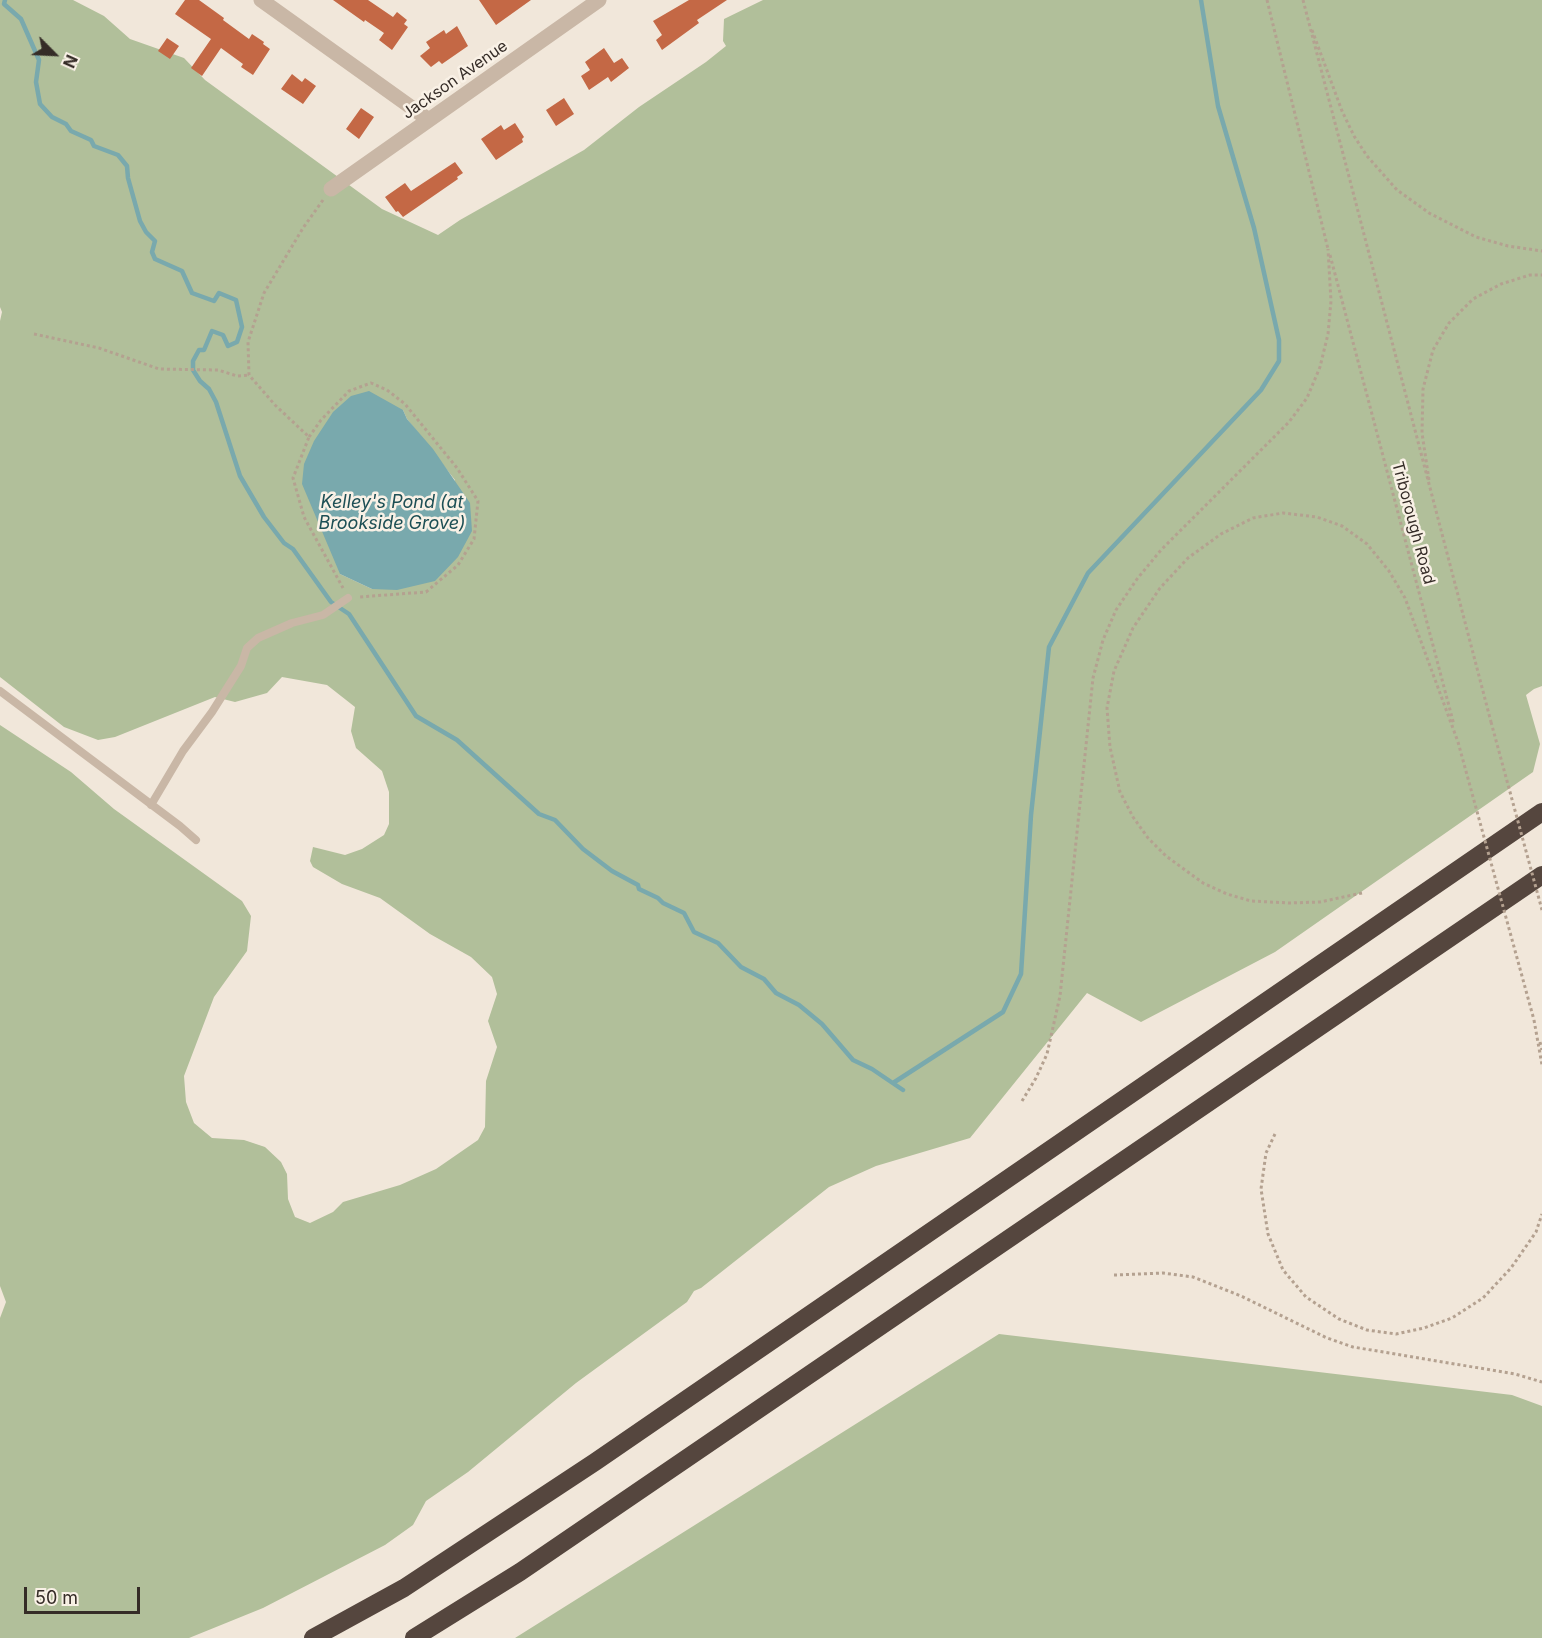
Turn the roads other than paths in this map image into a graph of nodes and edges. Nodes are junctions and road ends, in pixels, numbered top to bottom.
1 (261, 0) edge
2 (599, 0) edge
3 (429, 120) junction
4 (331, 189) road end
5 (348, 598) road end
6 (0, 691) edge
7 (151, 805) junction
8 (1542, 812) edge
9 (196, 840) dead end
10 (1542, 875) edge
11 (313, 1638) edge
12 (414, 1638) edge

1 - 3 street
2 - 3 street, Jackson Avenue
3 - 4 street, Jackson Avenue
5 - 7 lane
6 - 7 lane
7 - 9 lane
8 - 11 highway
10 - 12 highway

